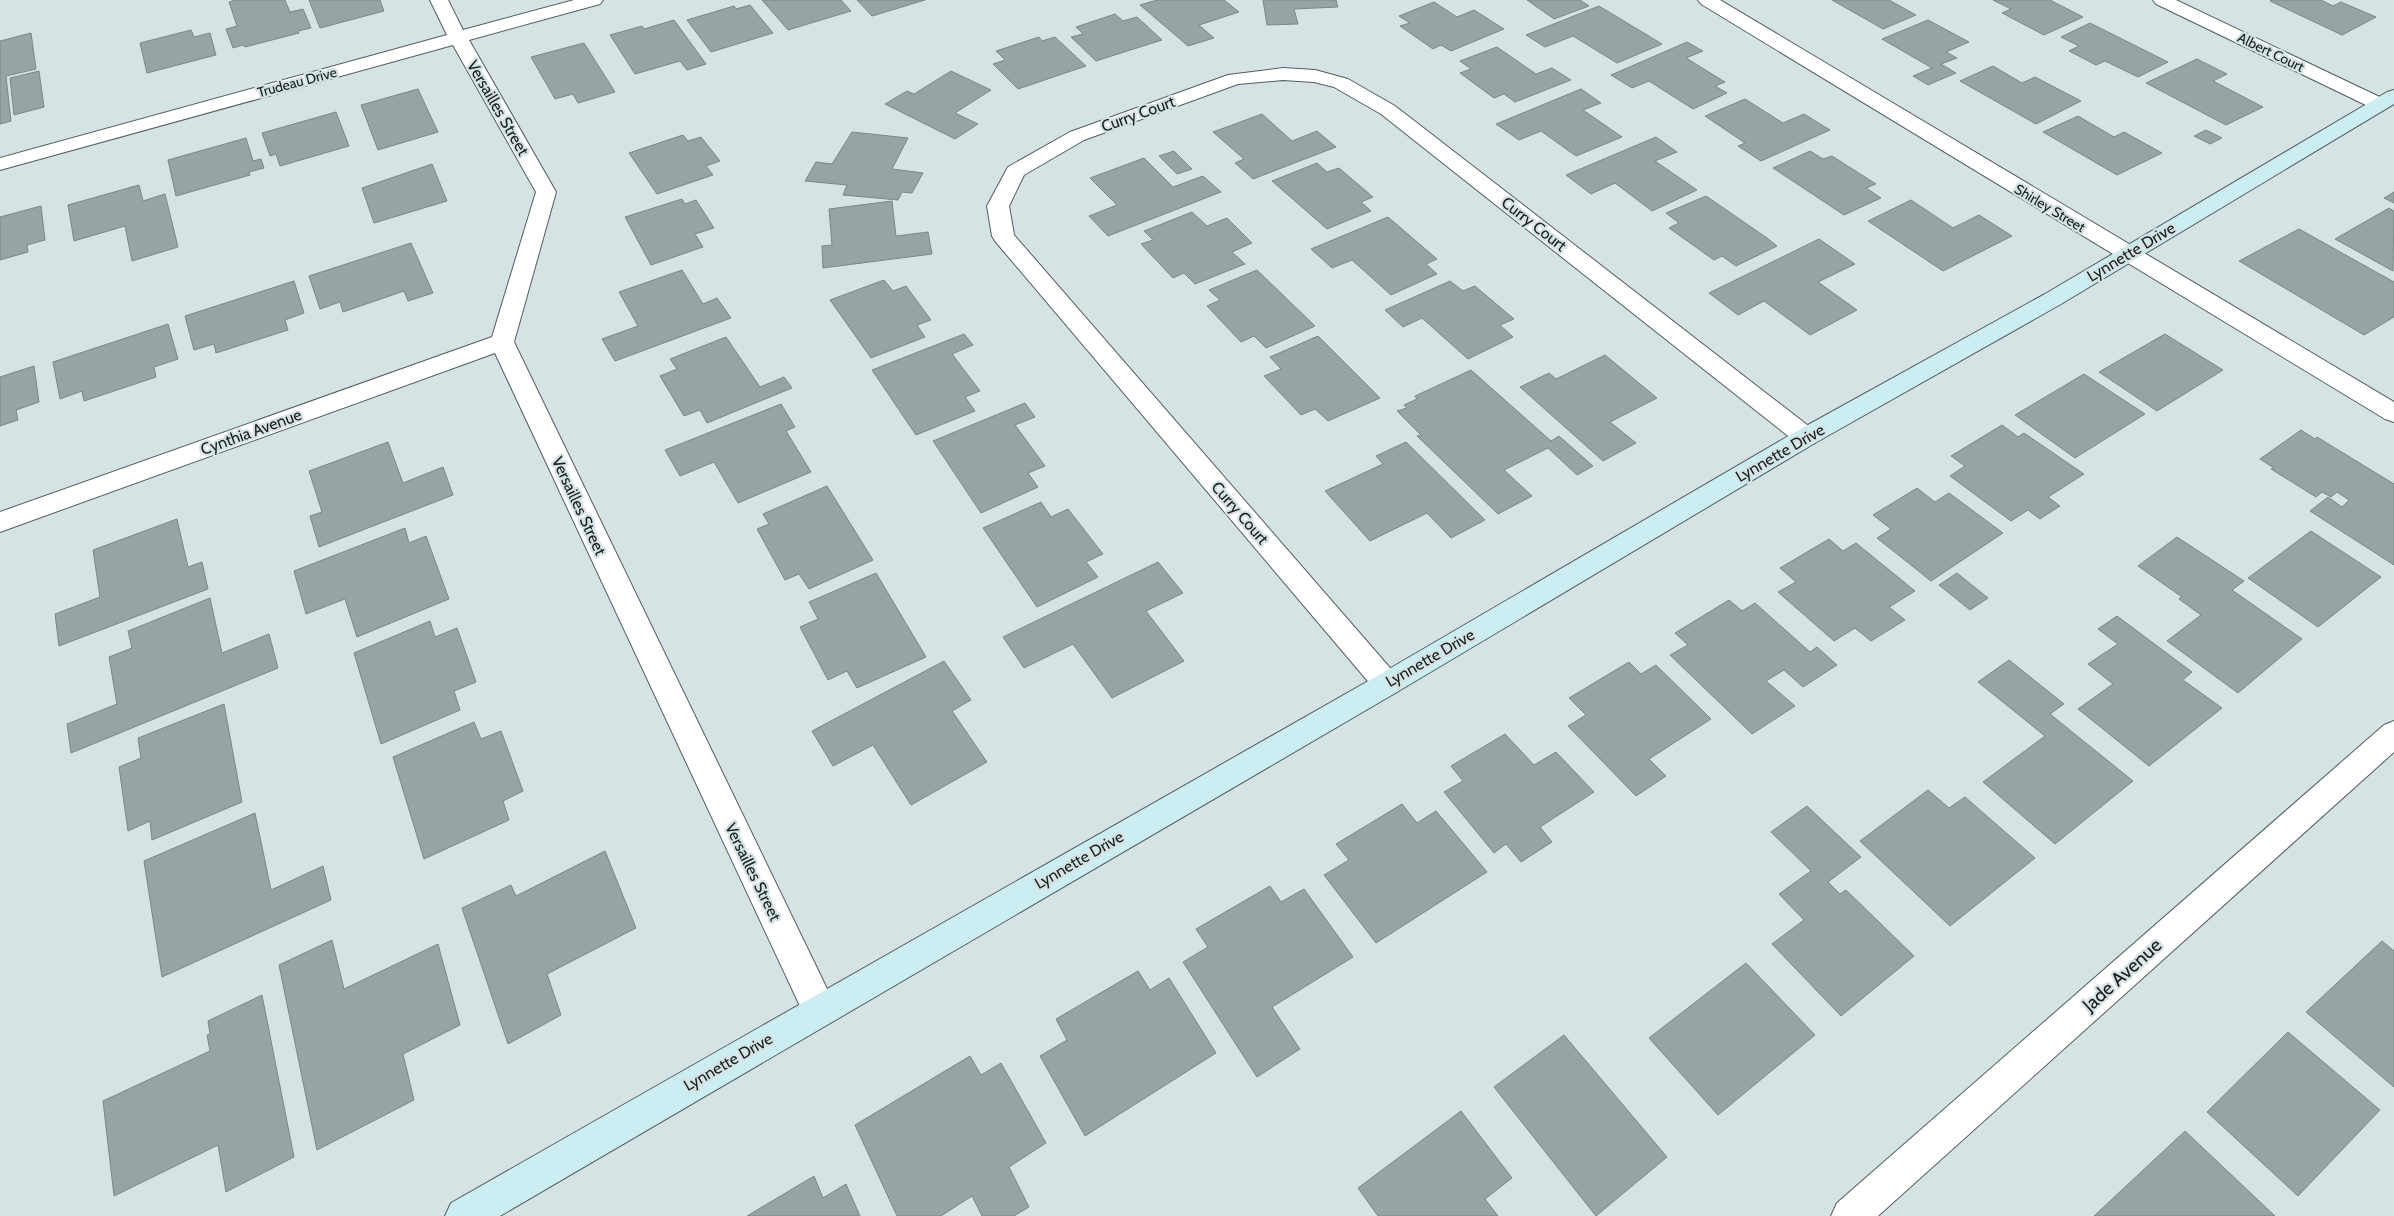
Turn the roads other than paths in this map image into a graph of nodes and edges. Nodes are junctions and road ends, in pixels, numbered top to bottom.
1 (440, 0) edge
2 (594, 0) edge
3 (1707, 0) edge
4 (2162, 0) edge
5 (458, 38) junction
6 (2387, 100) edge
7 (0, 164) edge
8 (2126, 254) junction
9 (502, 342) junction
10 (2394, 413) edge
11 (1806, 437) junction
12 (0, 522) edge
13 (1386, 684) junction
14 (2394, 734) edge
15 (819, 1009) junction
16 (464, 1216) edge
17 (1850, 1216) edge

1 - 5 street, Versailles Street
2 - 5 street, Trudeau Drive
3 - 8 street, Shirley Street
4 - 6 street, Albert Court
5 - 7 street, Trudeau Drive
5 - 9 street, Versailles Street
6 - 8 street, Lynnette Drive
8 - 10 street, Shirley Street
8 - 11 street, Lynnette Drive
9 - 12 street, Cynthia Avenue
9 - 15 street, Versailles Street
11 - 13 street, Lynnette Drive
11 - 13 street, Curry Court
13 - 15 street, Lynnette Drive
14 - 17 street, Jade Avenue
15 - 16 street, Lynnette Drive

